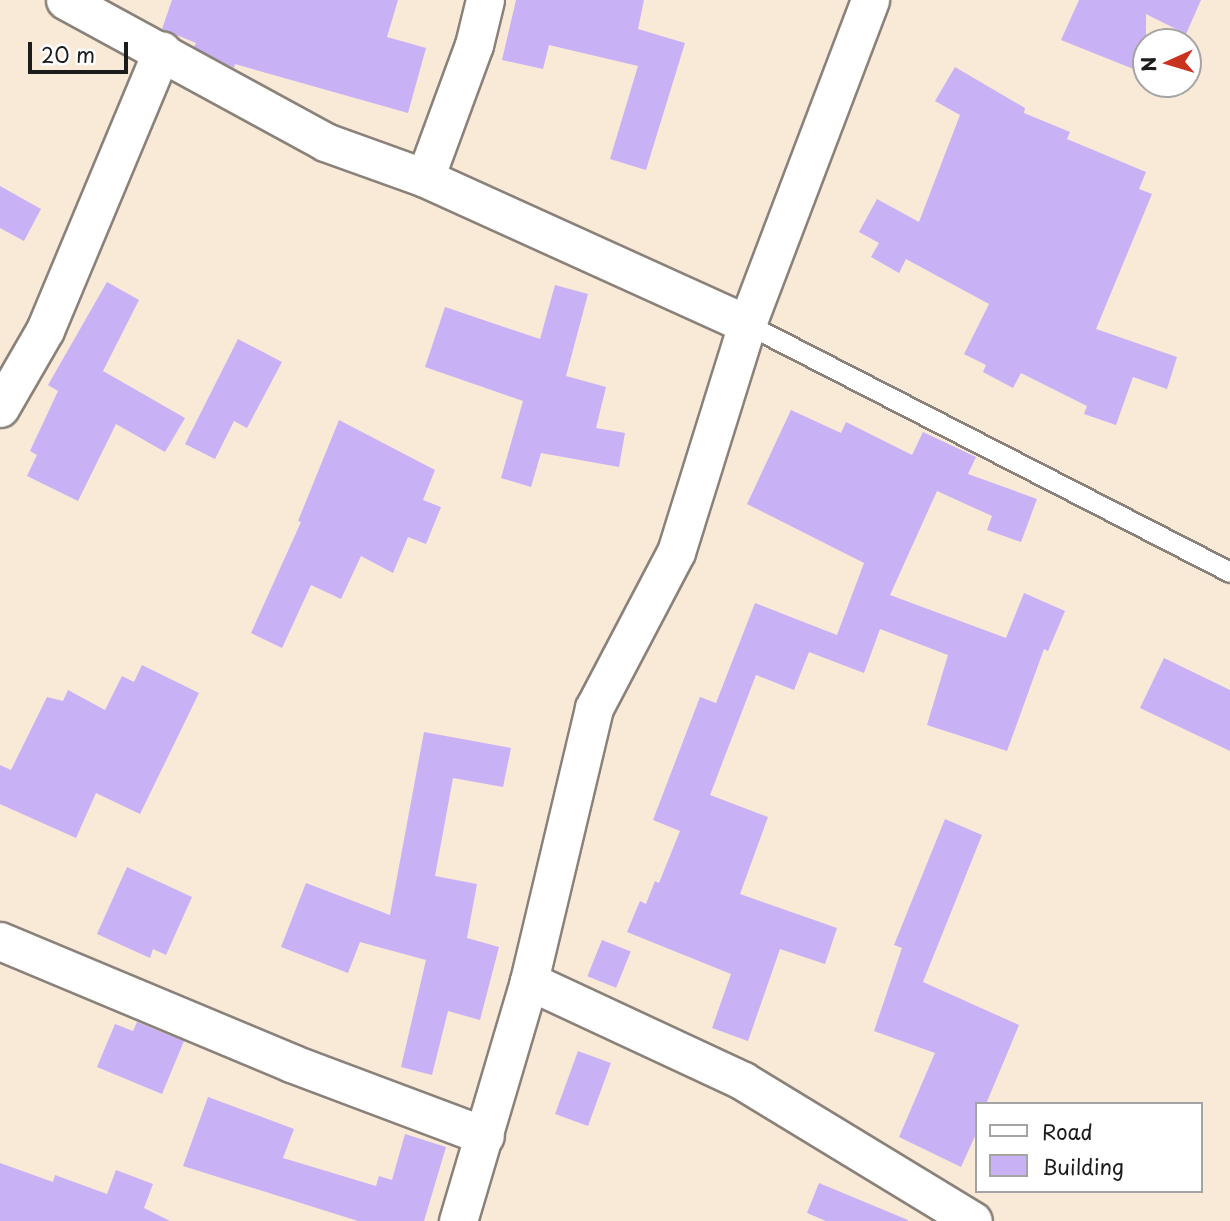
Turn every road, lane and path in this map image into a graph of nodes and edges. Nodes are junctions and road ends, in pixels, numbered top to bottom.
1 (65, 0) edge
2 (485, 0) edge
3 (870, 0) edge
4 (162, 50) junction
5 (425, 178) junction
6 (747, 324) junction
7 (0, 408) edge
8 (1230, 572) edge
9 (0, 941) edge
10 (529, 981) junction
11 (485, 1136) junction
12 (457, 1221) edge
13 (973, 1221) edge

1 - 4 street
2 - 5 street
3 - 6 street
4 - 5 street
4 - 7 street
5 - 6 street
6 - 8 lane
6 - 10 street
9 - 11 street
10 - 11 street
10 - 13 street
11 - 12 street

